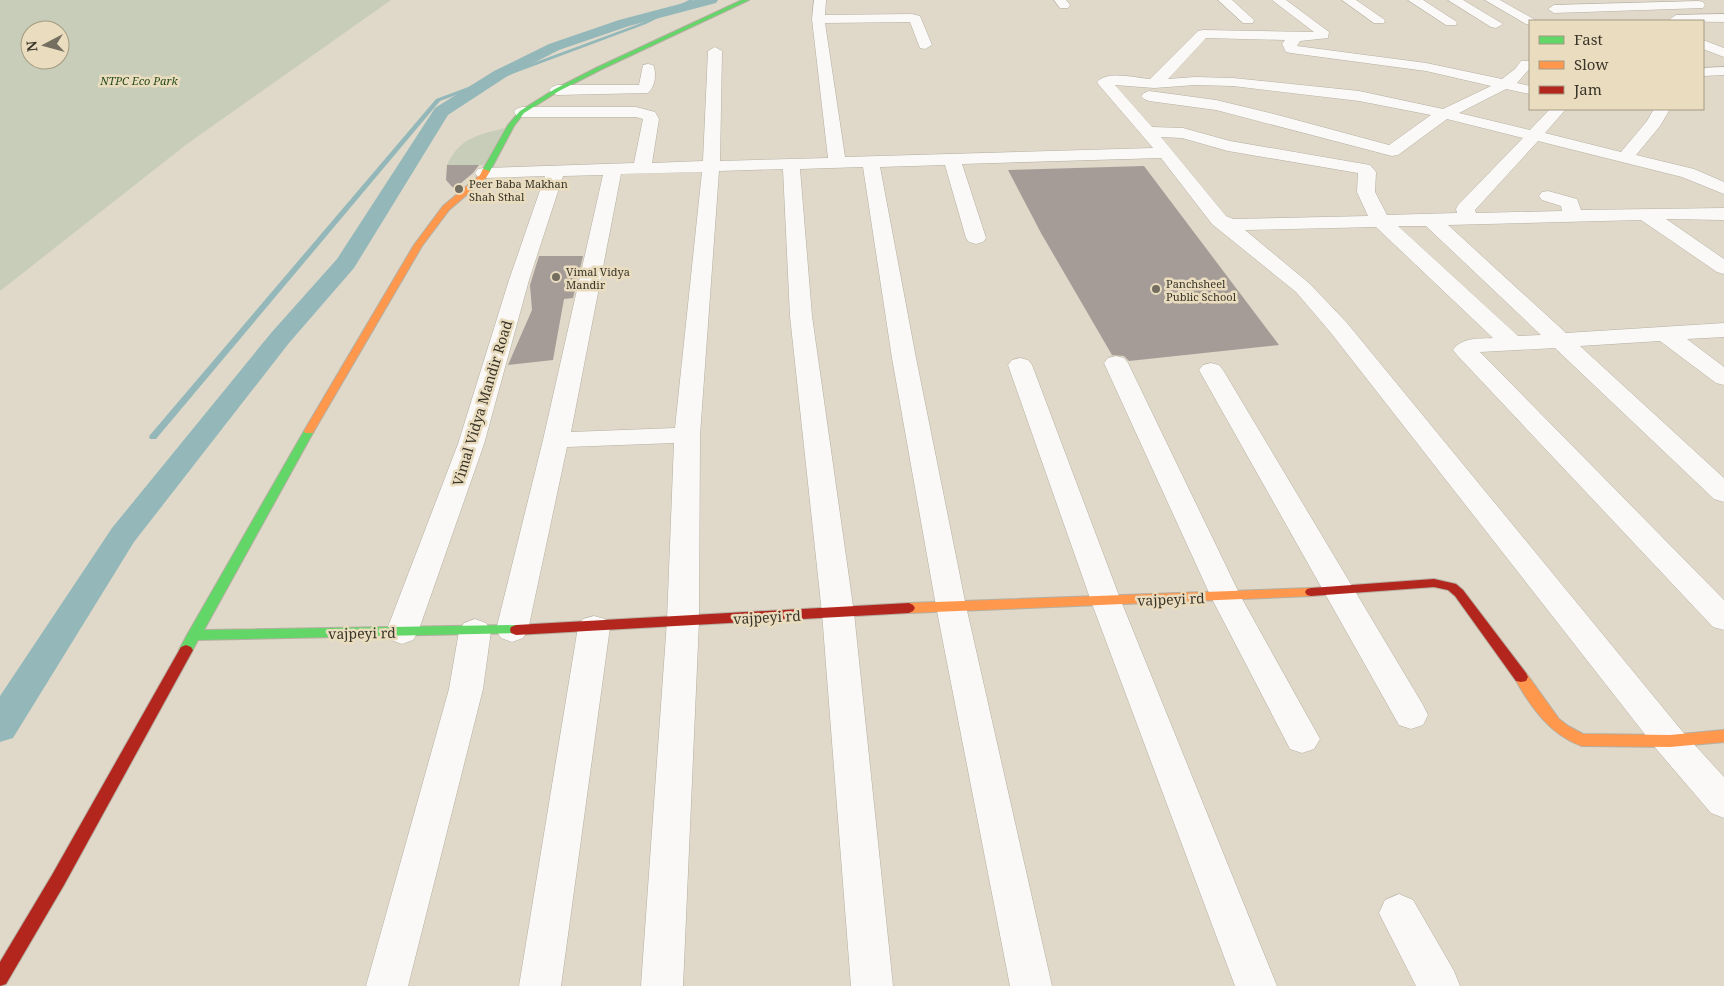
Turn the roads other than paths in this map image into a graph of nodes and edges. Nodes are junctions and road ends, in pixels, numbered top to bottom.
1 (746, 0) edge
2 (1224, 0) edge
3 (1278, 0) edge
4 (1348, 0) edge
5 (1414, 0) edge
6 (1454, 0) edge
7 (1491, 0) edge
8 (1686, 0) edge
9 (822, 1) edge
10 (1699, 5) junction
11 (1554, 9) dead end
12 (1722, 15) edge
13 (818, 19) junction
14 (1248, 20) dead end
15 (1379, 20) dead end
16 (1530, 20) edge
17 (1659, 20) dead end
18 (1451, 22) dead end
19 (1496, 24) dead end
20 (1296, 37) junction
21 (1704, 44) edge
22 (925, 45) dead end
23 (715, 50) dead end
24 (1724, 53) edge
25 (648, 68) dead end
26 (1526, 68) edge
27 (1154, 84) junction
28 (1504, 84) junction
29 (556, 90) junction
30 (1529, 90) edge
31 (1111, 91) junction
32 (1557, 110) edge
33 (1661, 110) edge
34 (522, 112) junction
35 (1445, 114) junction
36 (1148, 132) junction
37 (1534, 136) junction
38 (1166, 153) junction
39 (1625, 158) junction
40 (952, 159) junction
41 (837, 162) junction
42 (871, 162) junction
43 (791, 164) junction
44 (711, 167) junction
45 (642, 169) junction
46 (613, 170) junction
47 (555, 172) junction
48 (484, 173) junction
49 (1724, 189) edge
50 (1548, 196) dead end
51 (1645, 214) junction
52 (1724, 214) edge
53 (1573, 216) junction
54 (1468, 219) junction
55 (1431, 220) junction
56 (1382, 222) junction
57 (1224, 223) junction
58 (976, 238) dead end
59 (1724, 268) edge
60 (1724, 330) edge
61 (1664, 333) junction
62 (1560, 341) junction
63 (1513, 344) junction
64 (1116, 363) dead end
65 (1020, 365) dead end
66 (1211, 370) dead end
67 (1724, 378) edge
68 (687, 434) junction
69 (556, 440) junction
70 (1724, 493) edge
71 (1339, 591) junction
72 (1226, 597) junction
73 (1106, 600) junction
74 (951, 606) junction
75 (838, 613) junction
76 (1724, 619) edge
77 (683, 621) junction
78 (594, 627) junction
79 (512, 630) junction
80 (475, 631) junction
81 (402, 632) junction
82 (194, 636) junction
83 (1412, 715) dead end
84 (1724, 736) edge
85 (1302, 739) dead end
86 (1670, 741) junction
87 (1724, 802) edge
88 (1399, 913) dead end
89 (0, 978) edge
90 (386, 986) edge
91 (540, 986) edge
92 (662, 986) edge
93 (872, 986) edge
94 (1031, 986) edge
95 (1256, 986) edge
96 (1439, 986) edge

1 - 29 street
2 - 14 street
3 - 20 street
4 - 15 street
5 - 18 street
6 - 19 street
7 - 16 street
8 - 10 street
9 - 13 street
10 - 11 street
10 - 12 street
12 - 17 street
13 - 22 street
13 - 41 street
20 - 27 street
20 - 28 street
21 - 24 street
23 - 44 street
25 - 29 street
26 - 28 street
27 - 31 street
27 - 35 street
28 - 30 street
28 - 35 street
29 - 34 street
31 - 35 street
31 - 36 street
32 - 37 street
33 - 39 street
34 - 45 street
34 - 48 street
35 - 37 street
36 - 38 street
36 - 56 street
37 - 39 street
37 - 54 street
38 - 40 street
38 - 57 street
39 - 49 street
40 - 42 street
40 - 58 street
41 - 42 street
41 - 43 street
42 - 74 street
43 - 44 street
43 - 75 street
44 - 45 street
44 - 68 street
45 - 46 street
46 - 47 street
46 - 69 street
47 - 48 street
47 - 81 street, Vimal Vidya Mandir Road
48 - 82 street
50 - 53 street
51 - 52 street
51 - 53 street
51 - 59 street
53 - 54 street
54 - 55 street
55 - 56 street
55 - 62 street
56 - 57 street
56 - 63 street
57 - 86 street
60 - 61 street
61 - 62 street
61 - 67 street
62 - 63 street
62 - 70 street
63 - 76 street
64 - 72 street
65 - 73 street
66 - 71 street
68 - 69 street
68 - 77 street
69 - 79 street
71 - 72 street, vajpeyi rd
71 - 83 street
71 - 86 street, vajpeyi rd
72 - 73 street, vajpeyi rd
72 - 85 street
73 - 74 street, vajpeyi rd
73 - 95 street
74 - 75 street, vajpeyi rd
74 - 94 street
75 - 77 street, vajpeyi rd
75 - 93 street
77 - 78 street, vajpeyi rd
77 - 92 street
78 - 79 street, vajpeyi rd
78 - 91 street
79 - 80 street, vajpeyi rd
80 - 81 street, vajpeyi rd
80 - 90 street
81 - 82 street, vajpeyi rd
82 - 89 street
84 - 86 street, vajpeyi rd
86 - 87 street
88 - 96 street

